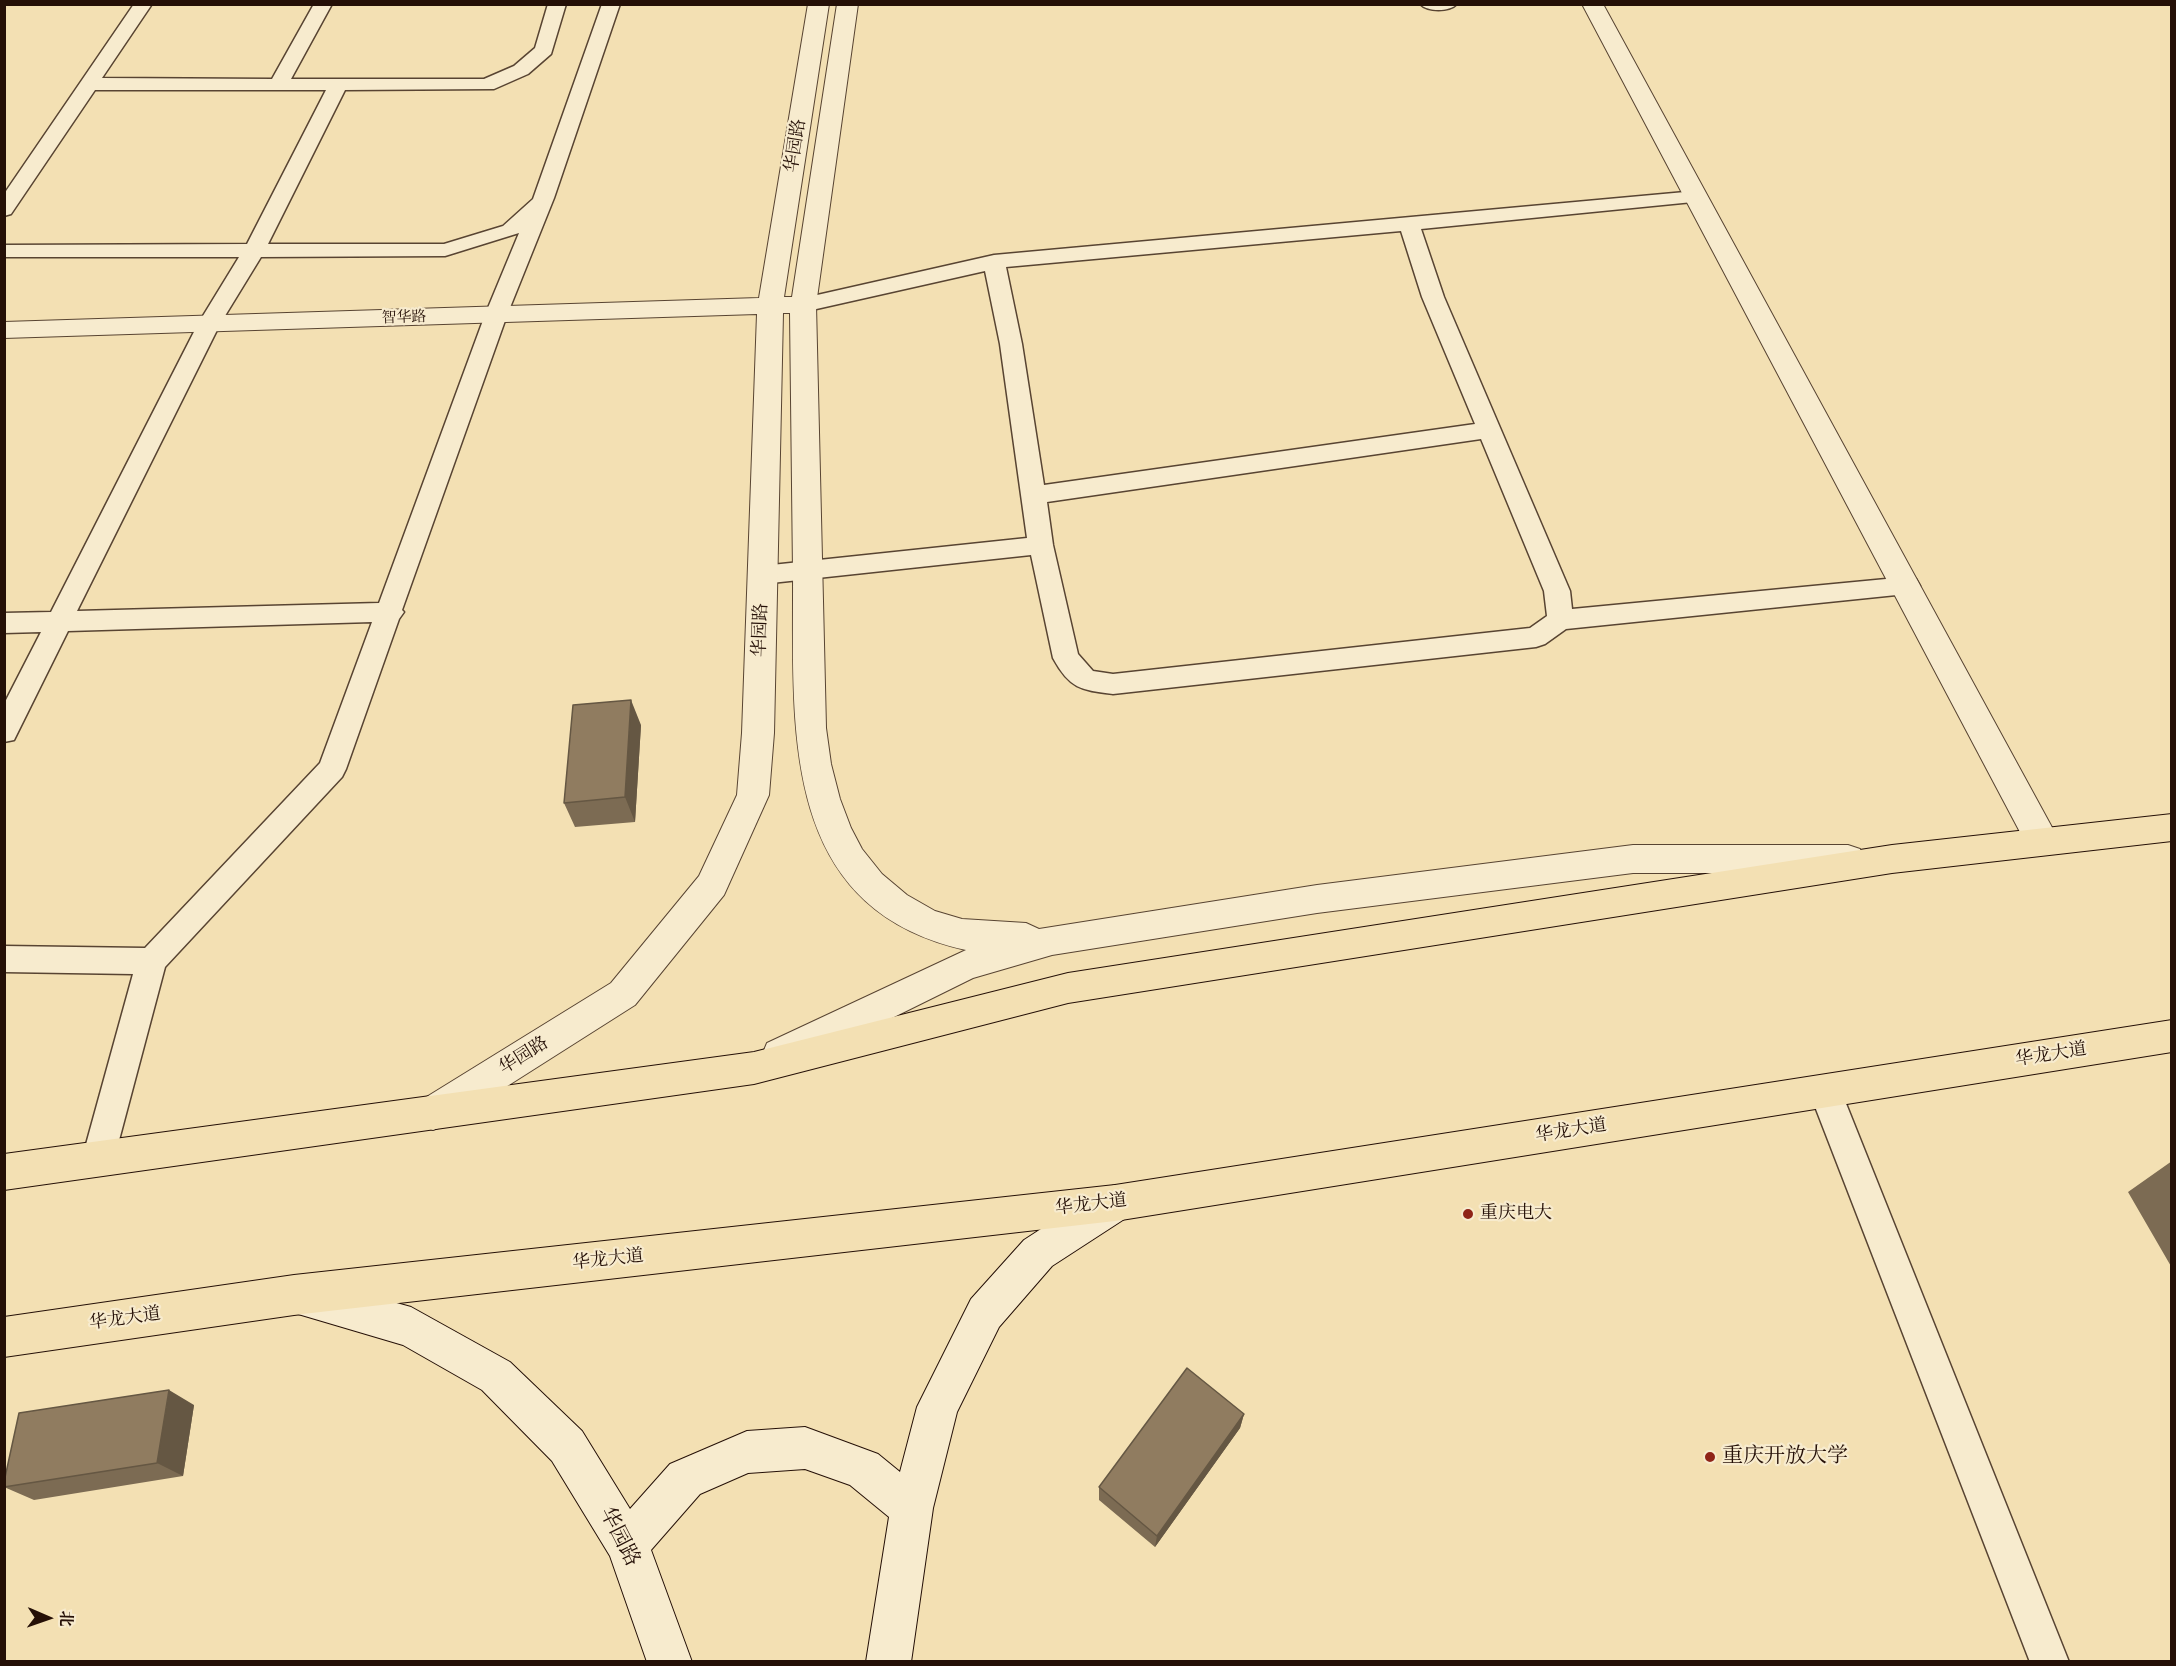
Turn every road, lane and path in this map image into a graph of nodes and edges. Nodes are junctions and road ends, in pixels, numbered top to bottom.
1 (143, 4) edge
2 (323, 4) edge
3 (557, 4) edge
4 (611, 4) edge
5 (819, 4) edge
6 (848, 4) edge
7 (1429, 4) edge
8 (1448, 4) edge
9 (1592, 4) edge
10 (90, 84) junction
11 (278, 85) junction
12 (338, 86) junction
13 (1696, 197) junction
14 (544, 198) junction
15 (4, 210) edge
16 (1409, 224) junction
17 (4, 251) edge
18 (253, 252) junction
19 (994, 262) junction
20 (803, 304) junction
21 (770, 306) junction
22 (496, 315) junction
23 (209, 324) junction
24 (4, 330) edge
25 (1490, 430) junction
26 (1034, 495) junction
27 (1041, 545) junction
28 (807, 570) junction
29 (762, 575) junction
30 (1907, 586) junction
31 (391, 612) junction
32 (1560, 620) junction
33 (61, 622) junction
34 (4, 623) edge
35 (4, 732) edge
36 (2172, 827) edge
37 (2042, 841) junction
38 (1892, 859) junction
39 (1052, 940) junction
40 (4, 959) edge
41 (152, 961) junction
42 (2172, 1036) edge
43 (754, 1068) junction
44 (1825, 1091) junction
45 (433, 1113) junction
46 (98, 1159) junction
47 (4, 1173) edge
48 (1115, 1203) junction
49 (294, 1295) junction
50 (4, 1336) edge
51 (912, 1508) junction
52 (627, 1544) junction
53 (670, 1662) edge
54 (888, 1662) edge
55 (2050, 1662) edge

1 - 10 lane
2 - 11 lane
3 - 12 lane
4 - 14 lane
5 - 21 street, 华园路
6 - 20 street, 华园路
7 - 8 lane
9 - 13 street
10 - 11 lane
10 - 15 lane
11 - 12 lane
12 - 18 lane
13 - 16 lane
13 - 30 street
14 - 18 lane
14 - 22 lane
16 - 19 lane
16 - 25 lane
17 - 18 lane
18 - 23 lane
19 - 20 lane
19 - 26 lane
20 - 21 street, 智华路
20 - 28 street, 华园路
21 - 22 street, 智华路
21 - 29 street, 华园路
22 - 23 street, 智华路
22 - 31 lane
23 - 24 street, 智华路
23 - 33 lane
25 - 26 lane
25 - 32 lane
26 - 27 lane
27 - 28 lane
27 - 32 lane
28 - 29 lane
28 - 39 street, 华园路
29 - 45 street, 华园路
30 - 32 lane
30 - 37 street
31 - 33 lane
31 - 41 lane
33 - 34 lane
33 - 35 lane
36 - 37 main road
37 - 38 main road
38 - 39 street
38 - 43 main road
39 - 43 street
40 - 41 lane
41 - 46 lane
42 - 44 main road, 华龙大道
43 - 45 main road
44 - 48 main road, 华龙大道
44 - 55 lane
45 - 46 main road
46 - 47 main road
48 - 49 main road, 华龙大道
48 - 51 street
49 - 50 main road, 华龙大道
49 - 52 street, 华园路
51 - 52 street
51 - 54 street
52 - 53 street, 华园路

